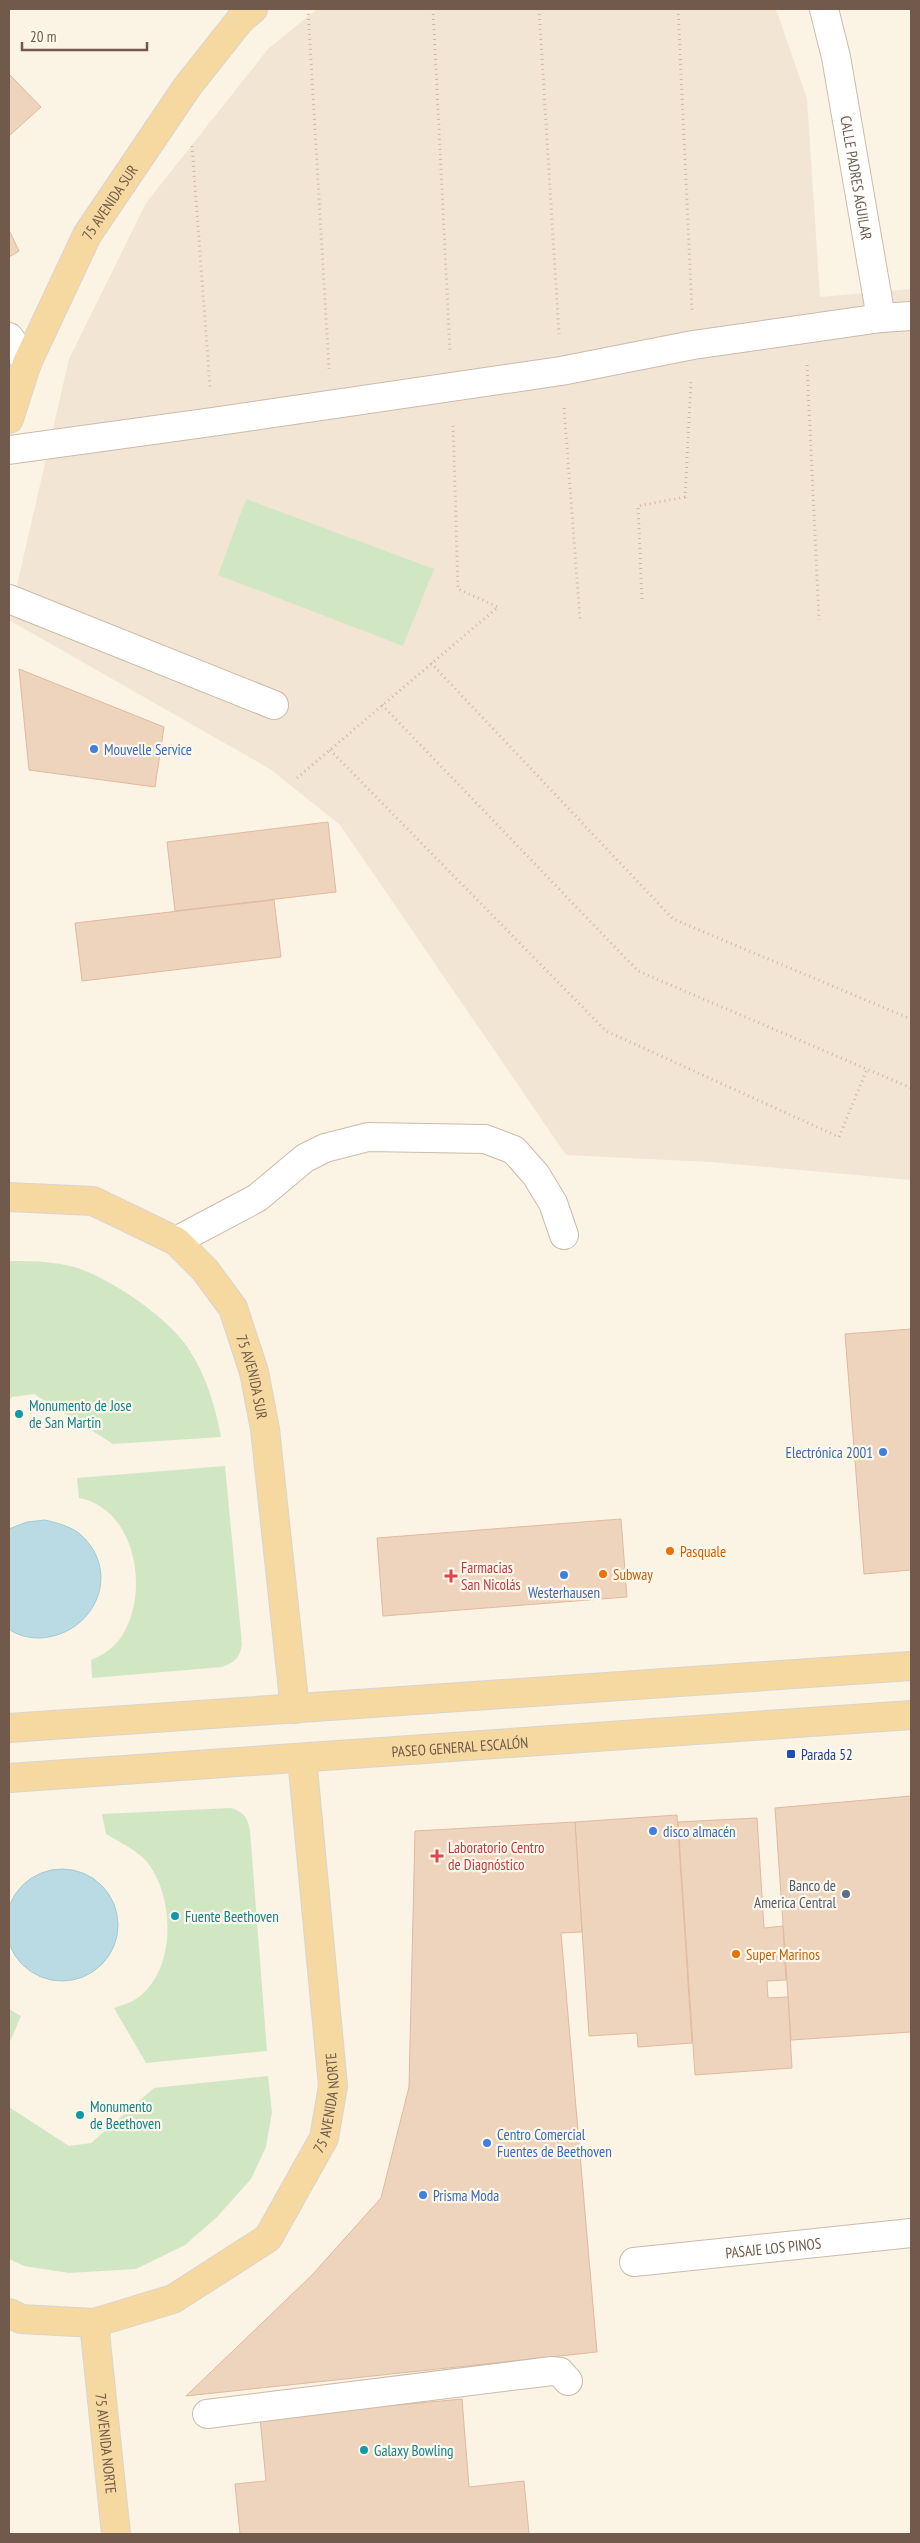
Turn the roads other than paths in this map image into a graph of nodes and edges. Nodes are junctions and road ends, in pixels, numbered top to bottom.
1 (253, 9) edge
2 (824, 9) edge
3 (911, 316) edge
4 (881, 318) junction
5 (9, 337) edge
6 (27, 363) junction
7 (9, 419) edge
8 (9, 450) edge
9 (9, 599) edge
10 (274, 705) dead end
11 (9, 1191) edge
12 (564, 1235) dead end
13 (176, 1241) junction
14 (911, 1666) edge
15 (295, 1709) junction
16 (911, 1715) edge
17 (9, 1728) edge
18 (302, 1758) junction
19 (9, 1778) edge
20 (911, 2233) edge
21 (634, 2262) dead end
22 (9, 2313) edge
23 (94, 2322) junction
24 (568, 2381) dead end
25 (207, 2414) dead end
26 (116, 2534) edge

1 - 6 main road, 75 AVENIDA SUR
2 - 4 street, CALLE PADRES AGUILAR
3 - 4 street
4 - 8 street
5 - 6 street
6 - 7 main road, 75 AVENIDA SUR
9 - 10 street
11 - 13 main road, 75 AVENIDA SUR
12 - 13 street
13 - 15 main road, 75 AVENIDA SUR
14 - 15 main road
15 - 17 main road
16 - 18 main road, PASEO GENERAL ESCALÓN
18 - 19 main road, PASEO GENERAL ESCALÓN
18 - 23 main road, 75 AVENIDA NORTE
20 - 21 street, PASAJE LOS PINOS
22 - 23 main road, 75 AVENIDA NORTE
23 - 26 main road, 75 AVENIDA NORTE
24 - 25 street

